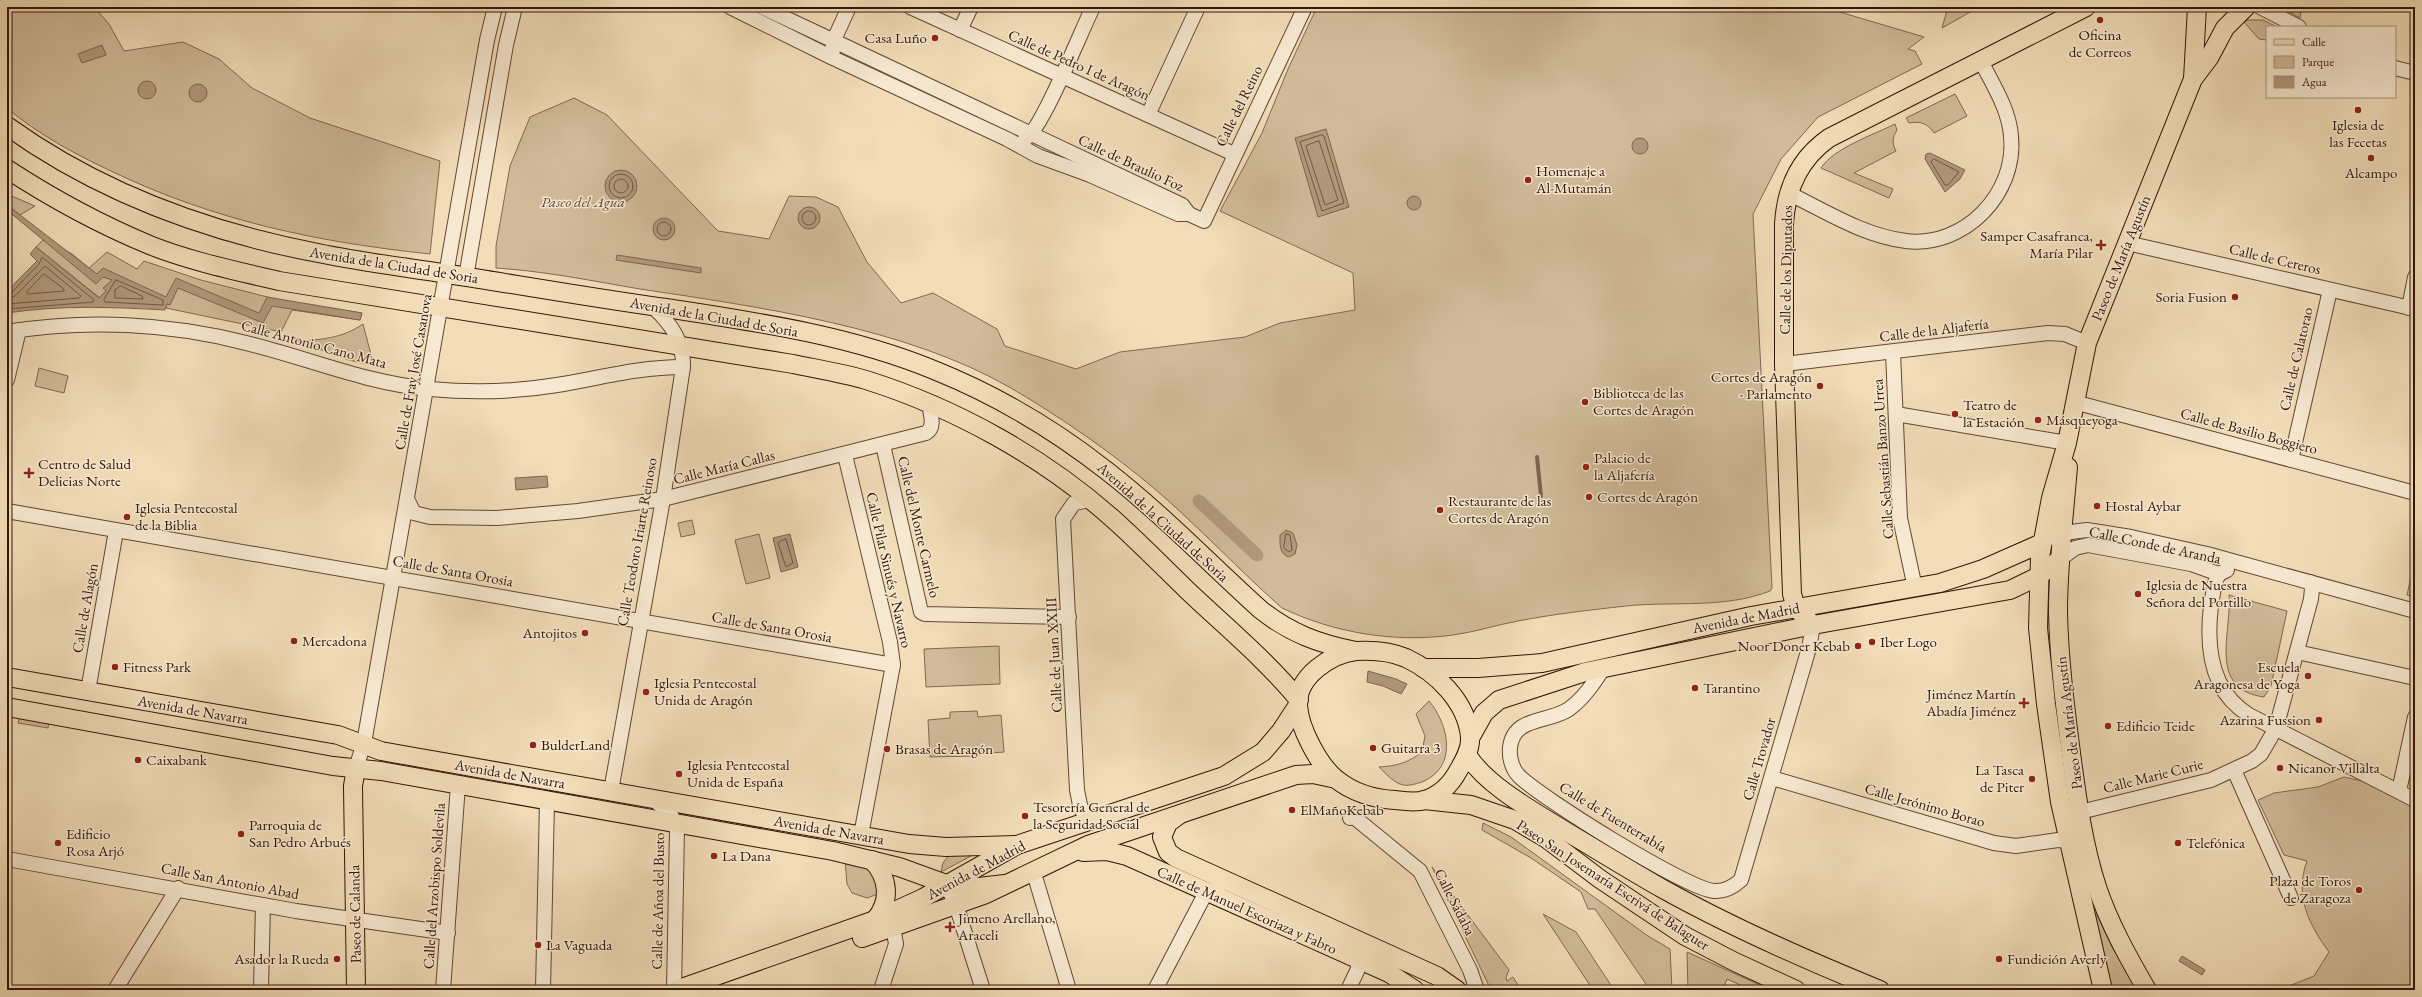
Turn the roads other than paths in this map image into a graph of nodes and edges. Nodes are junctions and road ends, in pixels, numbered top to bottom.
1 (495, 7) edge
2 (515, 7) edge
3 (730, 7) edge
4 (762, 7) edge
5 (849, 7) edge
6 (910, 7) edge
7 (971, 7) edge
8 (1092, 7) edge
9 (1198, 7) edge
10 (1305, 7) edge
11 (2086, 7) edge
12 (2197, 7) edge
13 (2246, 7) edge
14 (2260, 7) edge
15 (2297, 26) edge
16 (960, 30) junction
17 (833, 42) junction
18 (833, 58) junction
19 (1981, 61) junction
20 (2396, 68) edge
21 (2415, 73) edge
22 (1061, 76) junction
23 (2193, 79) junction
24 (1148, 115) junction
25 (7, 126) edge
26 (1031, 135) junction
27 (1007, 139) junction
28 (1234, 154) junction
29 (7, 169) edge
30 (7, 177) edge
31 (26, 181) junction
32 (1788, 193) junction
33 (1189, 214) junction
34 (2127, 243) junction
35 (447, 274) junction
36 (466, 277) junction
37 (2415, 277) edge
38 (2330, 290) junction
39 (652, 306) junction
40 (441, 308) junction
41 (2412, 308) edge
42 (13, 331) edge
43 (2087, 343) junction
44 (682, 346) junction
45 (1893, 352) junction
46 (1784, 364) junction
47 (683, 367) junction
48 (7, 380) edge
49 (427, 389) junction
50 (2074, 402) junction
51 (929, 403) junction
52 (1896, 414) junction
53 (2067, 443) junction
54 (883, 445) junction
55 (845, 455) junction
56 (2291, 460) junction
57 (2415, 493) edge
58 (663, 499) junction
59 (1090, 500) junction
60 (408, 501) junction
61 (7, 511) edge
62 (116, 531) junction
63 (2062, 534) junction
64 (2042, 543) junction
65 (2060, 559) junction
66 (2248, 566) junction
67 (2219, 574) junction
68 (2039, 576) junction
69 (393, 578) junction
70 (2310, 582) junction
71 (1914, 588) junction
72 (1796, 608) junction
73 (2415, 611) edge
74 (1069, 617) junction
75 (642, 621) junction
76 (1813, 625) junction
77 (1356, 651) junction
78 (2297, 652) junction
79 (893, 665) junction
80 (1604, 667) junction
81 (1423, 668) junction
82 (7, 677) edge
83 (2415, 678) edge
84 (88, 691) junction
85 (1299, 702) junction
86 (7, 707) edge
87 (2415, 717) edge
88 (2276, 728) junction
89 (1470, 738) junction
90 (364, 743) junction
91 (1467, 755) junction
92 (356, 768) junction
93 (2234, 770) junction
94 (1772, 778) junction
95 (1336, 779) junction
96 (458, 785) junction
97 (611, 791) junction
98 (2399, 791) junction
99 (652, 798) junction
100 (1424, 800) junction
101 (2415, 800) edge
102 (547, 801) junction
103 (1183, 812) junction
104 (2080, 812) junction
105 (1350, 818) dead end
106 (1087, 822) junction
107 (675, 823) junction
108 (861, 835) junction
109 (2071, 841) junction
110 (1017, 845) junction
111 (1073, 852) junction
112 (7, 859) edge
113 (872, 860) junction
114 (1033, 870) junction
115 (946, 884) junction
116 (1005, 884) junction
117 (178, 888) junction
118 (1721, 890) joint
119 (1207, 892) junction
120 (2291, 898) dead end
121 (1269, 900) junction
122 (956, 904) junction
123 (263, 905) junction
124 (875, 920) junction
125 (356, 921) junction
126 (893, 927) junction
127 (448, 933) junction
128 (1347, 935) junction
129 (1359, 960) junction
130 (258, 987) edge
131 (1476, 989) edge
132 (115, 990) edge
133 (356, 990) edge
134 (443, 990) edge
135 (543, 990) edge
136 (675, 990) edge
137 (714, 990) edge
138 (881, 990) edge
139 (983, 990) edge
140 (1069, 990) edge
141 (1155, 990) edge
142 (1348, 990) edge
143 (1414, 990) edge
144 (1457, 990) edge
145 (1796, 990) edge
146 (1880, 990) edge
147 (2103, 990) edge
148 (2147, 990) edge

1 - 35 street, Calle de Fray José Casanova
2 - 36 street
3 - 18 street, Calle de Braulio Foz
4 - 17 street, Calle de Braulio Foz
5 - 17 street
6 - 16 street, Calle de Pedro I de Aragón
7 - 16 street
8 - 22 street
9 - 24 street
10 - 28 street, Calle del Reino
11 - 19 main road, Calle de los Diputados
12 - 23 main road, Paseo de María Agustín
13 - 23 main road, Paseo de María Agustín
14 - 15 street
16 - 22 street, Calle de Pedro I de Aragón
17 - 18 street
17 - 26 street, Calle de Braulio Foz
18 - 27 street, Calle de Braulio Foz
19 - 32 main road, Calle de los Diputados
19 - 32 street
20 - 21 street
22 - 24 street, Calle de Pedro I de Aragón
22 - 26 street
23 - 34 main road, Paseo de María Agustín
24 - 28 street, Calle de Pedro I de Aragón
25 - 35 main road, Avenida de la Ciudad de Soria
26 - 27 street
26 - 33 street, Calle de Braulio Foz
27 - 33 street, Calle de Braulio Foz
28 - 33 street, Calle del Reino
29 - 31 main road, Avenida de la Ciudad de Soria
30 - 31 main road, Avenida de la Ciudad de Soria
31 - 40 main road, Avenida de la Ciudad de Soria
32 - 46 main road, Calle de los Diputados
34 - 38 street, Calle de Cereros
34 - 43 main road, Paseo de María Agustín
35 - 36 main road, Avenida de la Ciudad de Soria
35 - 40 street, Calle de Fray José Casanova
36 - 39 main road, Avenida de la Ciudad de Soria
37 - 41 street
38 - 41 street, Calle de Cereros
38 - 56 street, Calle de Calatorao
39 - 44 street, Calle Teodoro Iriarte Reinoso
39 - 77 main road, Avenida de la Ciudad de Soria
40 - 44 main road, Avenida de la Ciudad de Soria
40 - 49 street, Calle de Fray José Casanova
42 - 48 street
42 - 49 street, Calle Antonio Cano Mata
43 - 45 street, Calle de la Aljafería
43 - 50 main road, Paseo de María Agustín
44 - 47 street, Calle Teodoro Iriarte Reinoso
44 - 51 main road, Avenida de la Ciudad de Soria
45 - 46 street, Calle de la Aljafería
45 - 52 street, Calle Sebastián Banzo Urrea
46 - 72 main road, Calle de los Diputados
47 - 49 street, Calle Antonio Cano Mata
47 - 58 street, Calle Teodoro Iriarte Reinoso
49 - 60 street, Calle de Fray José Casanova
50 - 53 main road, Paseo de María Agustín
50 - 56 street, Calle de Basilio Boggiero
51 - 54 street, Calle María Callas
51 - 59 main road, Avenida de la Ciudad de Soria
52 - 53 street
52 - 71 street, Calle Sebastián Banzo Urrea
53 - 63 main road, Paseo de María Agustín
53 - 64 main road, Paseo de María Agustín
54 - 55 street, Calle María Callas
54 - 74 street, Calle del Monte Carmelo
55 - 58 street, Calle María Callas
55 - 79 street, Calle Pilar Sinués y Navarro
56 - 57 street, Calle de Basilio Boggiero
58 - 60 street, Calle María Callas
58 - 75 street, Calle Teodoro Iriarte Reinoso
59 - 74 street, Calle de Juan XXIII
59 - 85 main road, Avenida de la Ciudad de Soria
60 - 69 street, Calle de Fray José Casanova
61 - 62 street, Calle de Santa Orosia
62 - 69 street, Calle de Santa Orosia
62 - 84 street, Calle de Alagón
63 - 64 street, Avenida de Madrid
63 - 65 main road, Paseo de María Agustín
63 - 66 street, Calle Conde de Aranda
64 - 68 main road, Paseo de María Agustín
64 - 71 main road, Avenida de Madrid
65 - 67 street, Calle Conde de Aranda
65 - 68 main road, Calle Conde de Aranda
65 - 104 main road, Paseo de María Agustín
66 - 67 street, Calle Conde de Aranda
66 - 70 street, Calle Conde de Aranda
67 - 88 street
68 - 76 main road, Avenida de Madrid
68 - 109 main road, Paseo de María Agustín
69 - 75 street, Calle de Santa Orosia
69 - 90 street, Calle de Fray José Casanova
70 - 73 street, Calle Conde de Aranda
70 - 78 street, Calle Marie Curie
71 - 72 main road, Avenida de Madrid
72 - 76 main road
72 - 81 main road, Avenida de Madrid
74 - 106 street, Calle de Juan XXIII
75 - 79 street, Calle de Santa Orosia
75 - 97 street, Calle Teodoro Iriarte Reinoso
76 - 80 main road, Avenida de Madrid
76 - 94 street, Calle Trovador
77 - 81 main road
77 - 85 main road, Avenida de Madrid
78 - 83 street
78 - 88 street, Calle Marie Curie
79 - 108 street, Calle Pilar Sinués y Navarro
80 - 89 main road, Avenida de Madrid
80 - 118 street, Calle de Fuenterrabía
81 - 89 main road
82 - 84 main road, Avenida de Navarra
84 - 90 main road, Avenida de Navarra
85 - 95 main road
85 - 106 main road, Avenida de Madrid
86 - 92 main road, Avenida de Navarra
87 - 98 street
88 - 93 street, Calle Marie Curie
88 - 98 street
89 - 91 main road
90 - 92 street, Paseo de Calanda
90 - 97 main road, Avenida de Navarra
91 - 100 main road
91 - 146 main road, Paseo San Josemaría Escrivá de Balaguer
92 - 96 main road, Avenida de Navarra
92 - 125 main road, Paseo de Calanda
93 - 104 street, Calle Marie Curie
93 - 120 street
94 - 109 street, Calle Jerónimo Borao
94 - 118 street, Calle Trovador
95 - 100 main road, Paseo San Josemaría Escrivá de Balaguer
95 - 103 main road, Avenida de Madrid
96 - 102 main road, Avenida de Navarra
96 - 127 street, Calle del Arzobispo Soldevila
97 - 99 main road, Avenida de Navarra
98 - 101 street
99 - 107 street, Calle de Añoa del Busto
99 - 108 main road, Avenida de Navarra
100 - 145 main road, Paseo San Josemaría Escrivá de Balaguer
102 - 107 main road, Avenida de Navarra
102 - 135 street
103 - 111 main road, Avenida de Madrid
103 - 121 main road, Calle de Manuel Escoriaza y Fabro
104 - 148 main road, Paseo de María Agustín
105 - 131 street, Calle Sádaba
106 - 110 main road, Avenida de Madrid
107 - 113 main road, Avenida de Navarra
107 - 136 street, Calle de Añoa del Busto
108 - 110 main road, Avenida de Navarra
109 - 147 main road, Paseo de María Agustín
110 - 115 main road, Avenida de Madrid
111 - 114 main road, Avenida de Madrid
111 - 119 main road, Calle de Manuel Escoriaza y Fabro
112 - 117 street, Calle San Antonio Abad
113 - 115 main road, Avenida de Navarra
113 - 124 main road
114 - 116 main road, Avenida de Madrid
114 - 140 street
115 - 116 main road, Avenida de Navarra
115 - 122 street
115 - 124 main road, Avenida de Madrid
116 - 122 main road, Avenida de Madrid
117 - 123 street, Calle San Antonio Abad
117 - 132 street
119 - 121 street
119 - 129 main road, Calle de Manuel Escoriaza y Fabro
119 - 141 street
121 - 128 main road, Calle de Manuel Escoriaza y Fabro
122 - 126 main road, Avenida de Madrid
122 - 139 street
123 - 125 street, Calle San Antonio Abad
123 - 130 street
124 - 126 main road
124 - 136 main road, Avenida de Madrid
125 - 127 street, Calle San Antonio Abad
125 - 133 main road, Paseo de Calanda
126 - 137 main road, Avenida de Madrid
126 - 138 street
127 - 134 street, Calle del Arzobispo Soldevila
128 - 129 street
128 - 144 main road, Calle de Manuel Escoriaza y Fabro
129 - 142 street
129 - 143 main road, Calle de Manuel Escoriaza y Fabro

